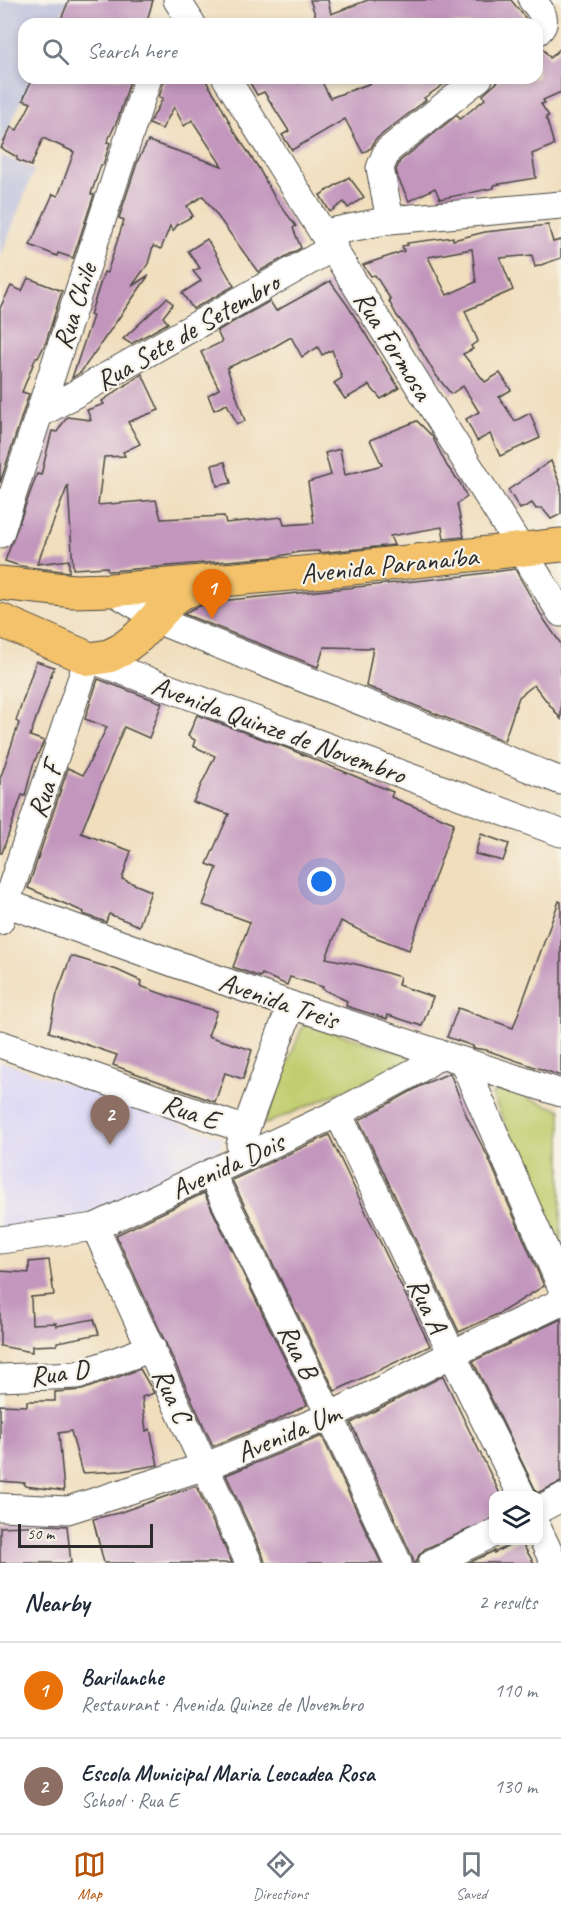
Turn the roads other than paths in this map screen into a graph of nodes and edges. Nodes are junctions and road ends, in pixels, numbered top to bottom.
1 (175, 0) edge
2 (532, 0) edge
3 (168, 18) edge
4 (188, 18) edge
5 (543, 24) edge
6 (146, 84) edge
7 (230, 84) edge
8 (471, 84) edge
9 (561, 205) edge
10 (390, 220) junction
11 (329, 240) junction
12 (40, 414) junction
13 (0, 534) edge
14 (561, 545) edge
15 (521, 550) junction
16 (217, 580) junction
17 (0, 583) edge
18 (111, 590) junction
19 (561, 613) edge
20 (155, 618) junction
21 (0, 620) edge
22 (89, 659) junction
23 (561, 781) edge
24 (561, 833) edge
25 (2, 908) edge
26 (291, 1005) junction
27 (0, 1044) edge
28 (452, 1058) junction
29 (561, 1093) edge
30 (338, 1113) junction
31 (246, 1130) junction
32 (221, 1168) junction
33 (95, 1227) junction
34 (0, 1239) edge
35 (561, 1287) edge
36 (561, 1302) edge
37 (152, 1348) junction
38 (452, 1354) junction
39 (0, 1378) edge
40 (330, 1416) junction
41 (206, 1466) junction
42 (520, 1491) edge
43 (561, 1498) edge
44 (0, 1507) edge
45 (543, 1507) edge
46 (489, 1535) edge
47 (543, 1540) edge
48 (249, 1563) edge
49 (398, 1563) edge
50 (432, 1563) edge
51 (554, 1563) edge

1 - 3 street
1 - 4 street
2 - 5 street
6 - 12 street, Rua Chile
7 - 11 street, Rua Formosa
8 - 10 street
9 - 10 street, Rua Sete de Setembro
10 - 11 street, Rua Sete de Setembro
11 - 12 street, Rua Sete de Setembro
11 - 15 street, Rua Formosa
12 - 13 street, Rua Chile
14 - 15 main road, Avenida Paranaíba
15 - 16 main road, Avenida Paranaíba
15 - 19 street, Rua Formosa
16 - 18 main road
16 - 20 main road
17 - 18 main road
18 - 20 street, Avenida Quinze de Novembro
20 - 22 main road
20 - 23 street, Avenida Quinze de Novembro
21 - 22 main road, Avenida Quinze de Novembro
22 - 24 street, Avenida Quinze de Novembro
22 - 25 street, Rua F
25 - 26 street, Avenida Treis
26 - 28 street, Avenida Treis
26 - 31 street
27 - 31 street, Rua E
28 - 29 street, Avenida Treis
28 - 30 street, Avenida Dois
28 - 35 street
30 - 32 street, Avenida Dois
30 - 38 street, Rua A
31 - 32 street
32 - 33 street, Avenida Dois
32 - 40 street, Rua B
33 - 34 street, Avenida Dois
33 - 37 street, Rua C
36 - 38 street, Avenida Um
37 - 39 street, Rua D
37 - 41 street, Rua C
38 - 40 street, Avenida Um
38 - 42 street, Rua A
40 - 41 street, Avenida Um
40 - 49 street, Rua B
41 - 44 street, Avenida Um
41 - 48 street, Rua C
43 - 45 street
46 - 50 street
47 - 51 street

